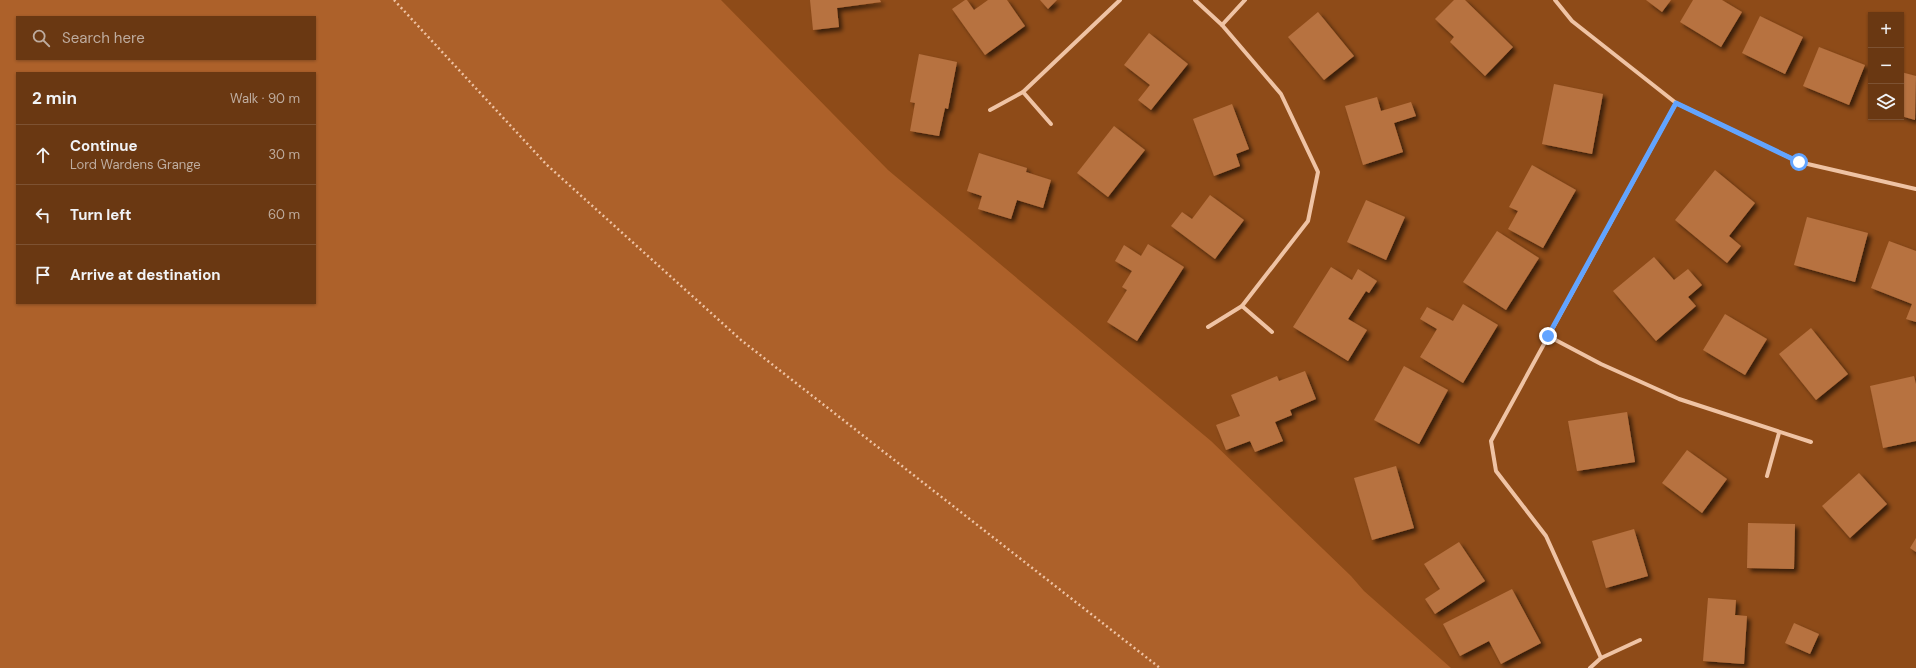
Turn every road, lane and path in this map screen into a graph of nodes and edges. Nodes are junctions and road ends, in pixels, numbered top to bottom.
1 (394, 0) edge
2 (1120, 0) edge
3 (1195, 0) edge
4 (1245, 0) edge
5 (1554, 0) edge
6 (1222, 25) junction
7 (1023, 92) junction
8 (1676, 103) junction
9 (990, 110) dead end
10 (1052, 124) dead end
11 (1916, 189) edge
12 (1242, 306) junction
13 (1208, 327) dead end
14 (1272, 332) dead end
15 (1548, 336) junction
16 (1779, 433) junction
17 (1811, 442) dead end
18 (1767, 476) dead end
19 (1640, 640) dead end
20 (1601, 658) junction
21 (1160, 668) edge
22 (1590, 668) edge

1 - 21 path
2 - 7 street
3 - 6 street
4 - 6 street
5 - 8 street
6 - 12 street
7 - 9 street
7 - 10 street
8 - 11 street
8 - 15 street
12 - 13 street
12 - 14 street
15 - 16 street
15 - 20 street
16 - 17 street
16 - 18 street
19 - 20 street
20 - 22 street

